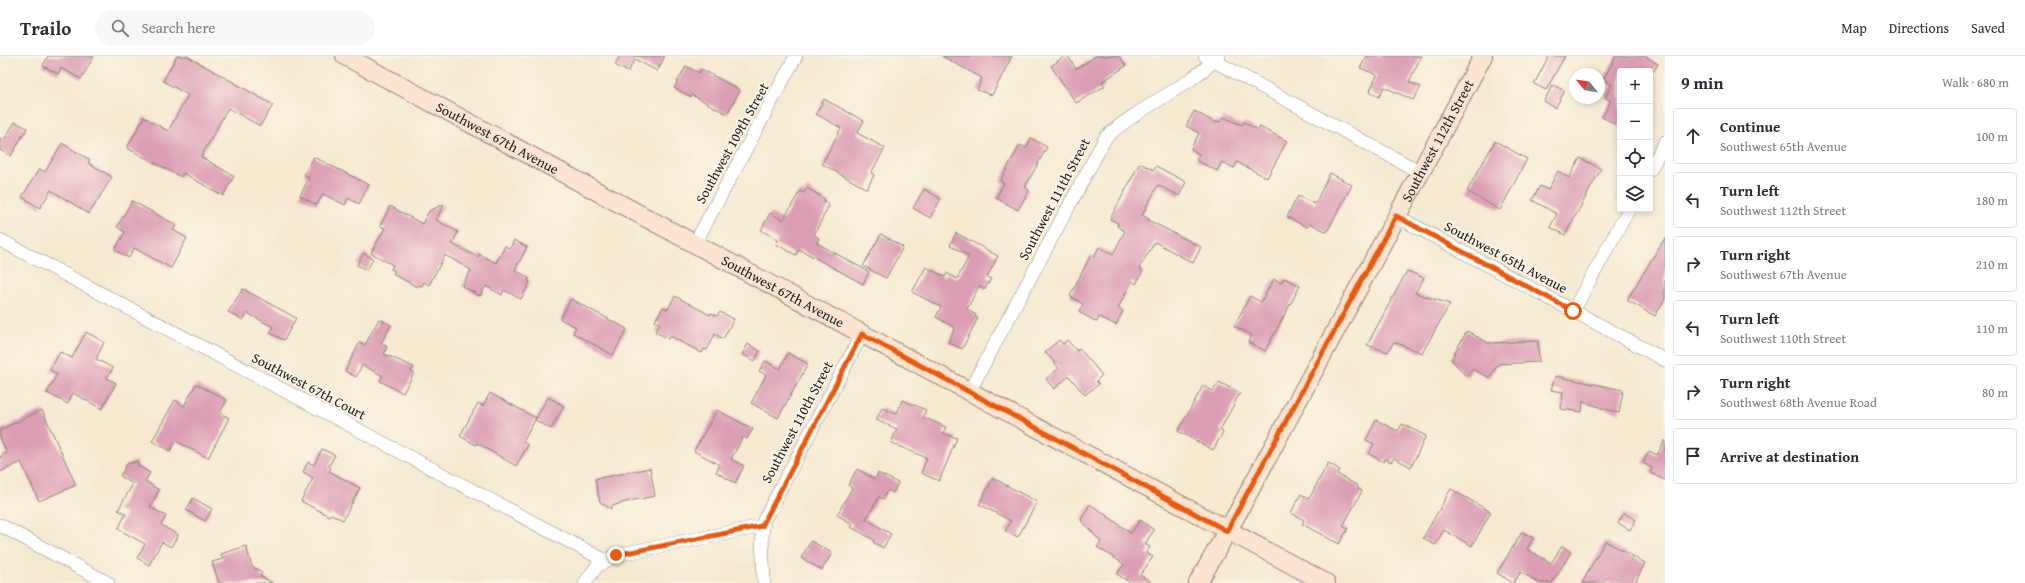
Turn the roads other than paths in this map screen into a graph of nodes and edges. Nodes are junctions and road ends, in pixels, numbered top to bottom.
1 (345, 56) edge
2 (796, 56) edge
3 (1483, 56) edge
4 (1212, 58) edge
5 (1665, 142) edge
6 (1653, 164) edge
7 (1420, 172) junction
8 (1627, 212) edge
9 (1396, 216) junction
10 (0, 240) edge
11 (694, 244) junction
12 (1573, 311) junction
13 (862, 334) junction
14 (1665, 360) edge
15 (969, 392) junction
16 (0, 525) edge
17 (762, 526) junction
18 (1227, 531) junction
19 (604, 560) junction
20 (108, 583) edge
21 (585, 583) edge
22 (764, 583) edge
23 (1198, 583) edge
24 (1326, 583) edge

1 - 11 main road, Southwest 67th Avenue
2 - 11 street, Southwest 109th Street
3 - 7 main road, Southwest 112th Street
4 - 7 street
4 - 15 street, Southwest 111th Street
5 - 6 street
7 - 9 main road, Southwest 112th Street
8 - 12 street
9 - 12 street, Southwest 65th Avenue
9 - 18 main road, Southwest 112th Street
10 - 19 street, Southwest 67th Court
11 - 13 main road, Southwest 67th Avenue
12 - 14 street, Southwest 65th Avenue
13 - 15 main road, Southwest 67th Avenue
13 - 17 street, Southwest 110th Street
15 - 18 main road, Southwest 67th Avenue
16 - 20 street
17 - 19 street
17 - 22 street
18 - 23 main road, Southwest 112th Street
18 - 24 main road, Southwest 67th Avenue
19 - 21 street

